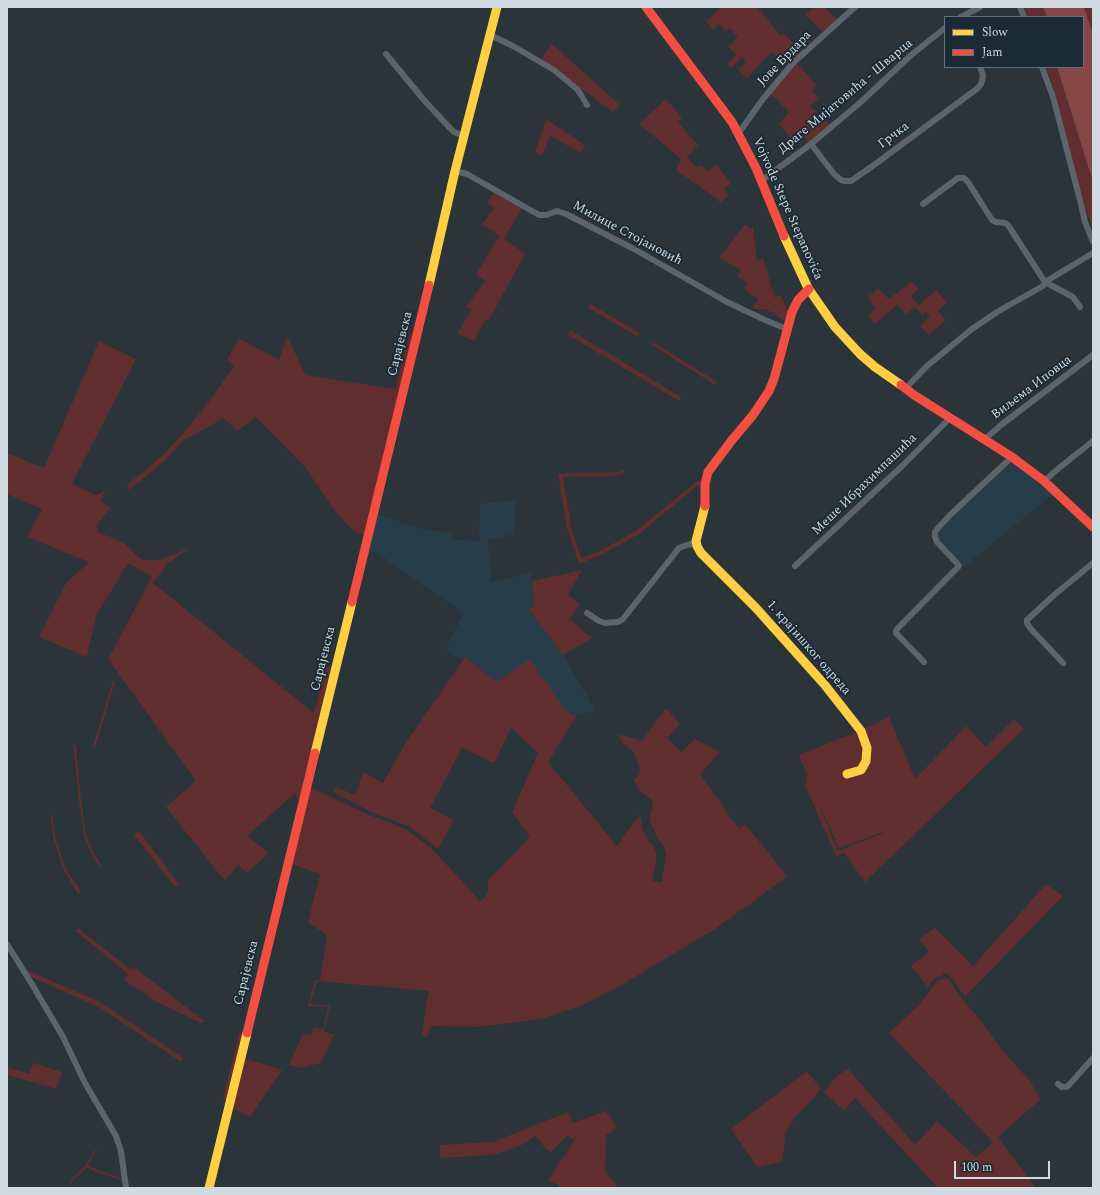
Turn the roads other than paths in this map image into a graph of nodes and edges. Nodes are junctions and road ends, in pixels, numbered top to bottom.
1 (497, 7) edge
2 (646, 7) edge
3 (855, 7) edge
4 (980, 7) edge
5 (963, 16) edge
6 (944, 29) edge
7 (490, 35) junction
8 (386, 54) dead end
9 (980, 68) edge
10 (1042, 68) edge
11 (587, 105) dead end
12 (738, 134) junction
13 (465, 136) junction
14 (811, 144) junction
15 (455, 171) junction
16 (761, 181) junction
17 (923, 204) dead end
18 (1093, 242) edge
19 (1093, 253) edge
20 (1045, 282) junction
21 (809, 289) junction
22 (1080, 307) dead end
23 (787, 329) junction
24 (1093, 355) edge
25 (904, 389) junction
26 (950, 418) junction
27 (985, 439) junction
28 (1093, 441) edge
29 (1012, 457) junction
30 (1044, 481) junction
31 (1093, 527) edge
32 (696, 543) junction
33 (1093, 563) edge
34 (796, 566) dead end
35 (587, 613) dead end
36 (924, 662) dead end
37 (1063, 663) dead end
38 (847, 774) dead end
39 (7, 944) edge
40 (1093, 1058) edge
41 (1058, 1084) dead end
42 (126, 1188) edge
43 (209, 1188) edge

1 - 7 main road, Сарајевска
2 - 12 main road, Vojvode Stepe Stepanovića
3 - 12 street, Јове Брдара
4 - 5 street
6 - 14 street, Драге Мијатовића - Шварца
7 - 11 street
7 - 13 main road, Сарајевска
8 - 13 street
9 - 14 street, Грчка
10 - 18 street
12 - 16 main road, Vojvode Stepe Stepanovića
13 - 15 main road, Сарајевска
14 - 16 street, Драге Мијатовића - Шварца
15 - 23 street, Милице Стојановић
15 - 43 main road, Сарајевска
16 - 21 main road, Vojvode Stepe Stepanovića
17 - 20 street
19 - 20 street
20 - 22 street
20 - 25 street
21 - 23 main road
21 - 25 main road, Vojvode Stepe Stepanovića
23 - 32 main road
24 - 27 street, Виљема Иповца
25 - 26 main road, Vojvode Stepe Stepanovića
26 - 27 main road, Vojvode Stepe Stepanovića
26 - 34 street, Меше Ибрахимпашића
27 - 29 main road, Vojvode Stepe Stepanovića
28 - 30 street
29 - 30 main road, Vojvode Stepe Stepanovića
29 - 36 street
30 - 31 main road, Vojvode Stepe Stepanovića
32 - 35 street
32 - 38 main road, 1. крајишког одреда
33 - 37 street
39 - 42 street
40 - 41 street

